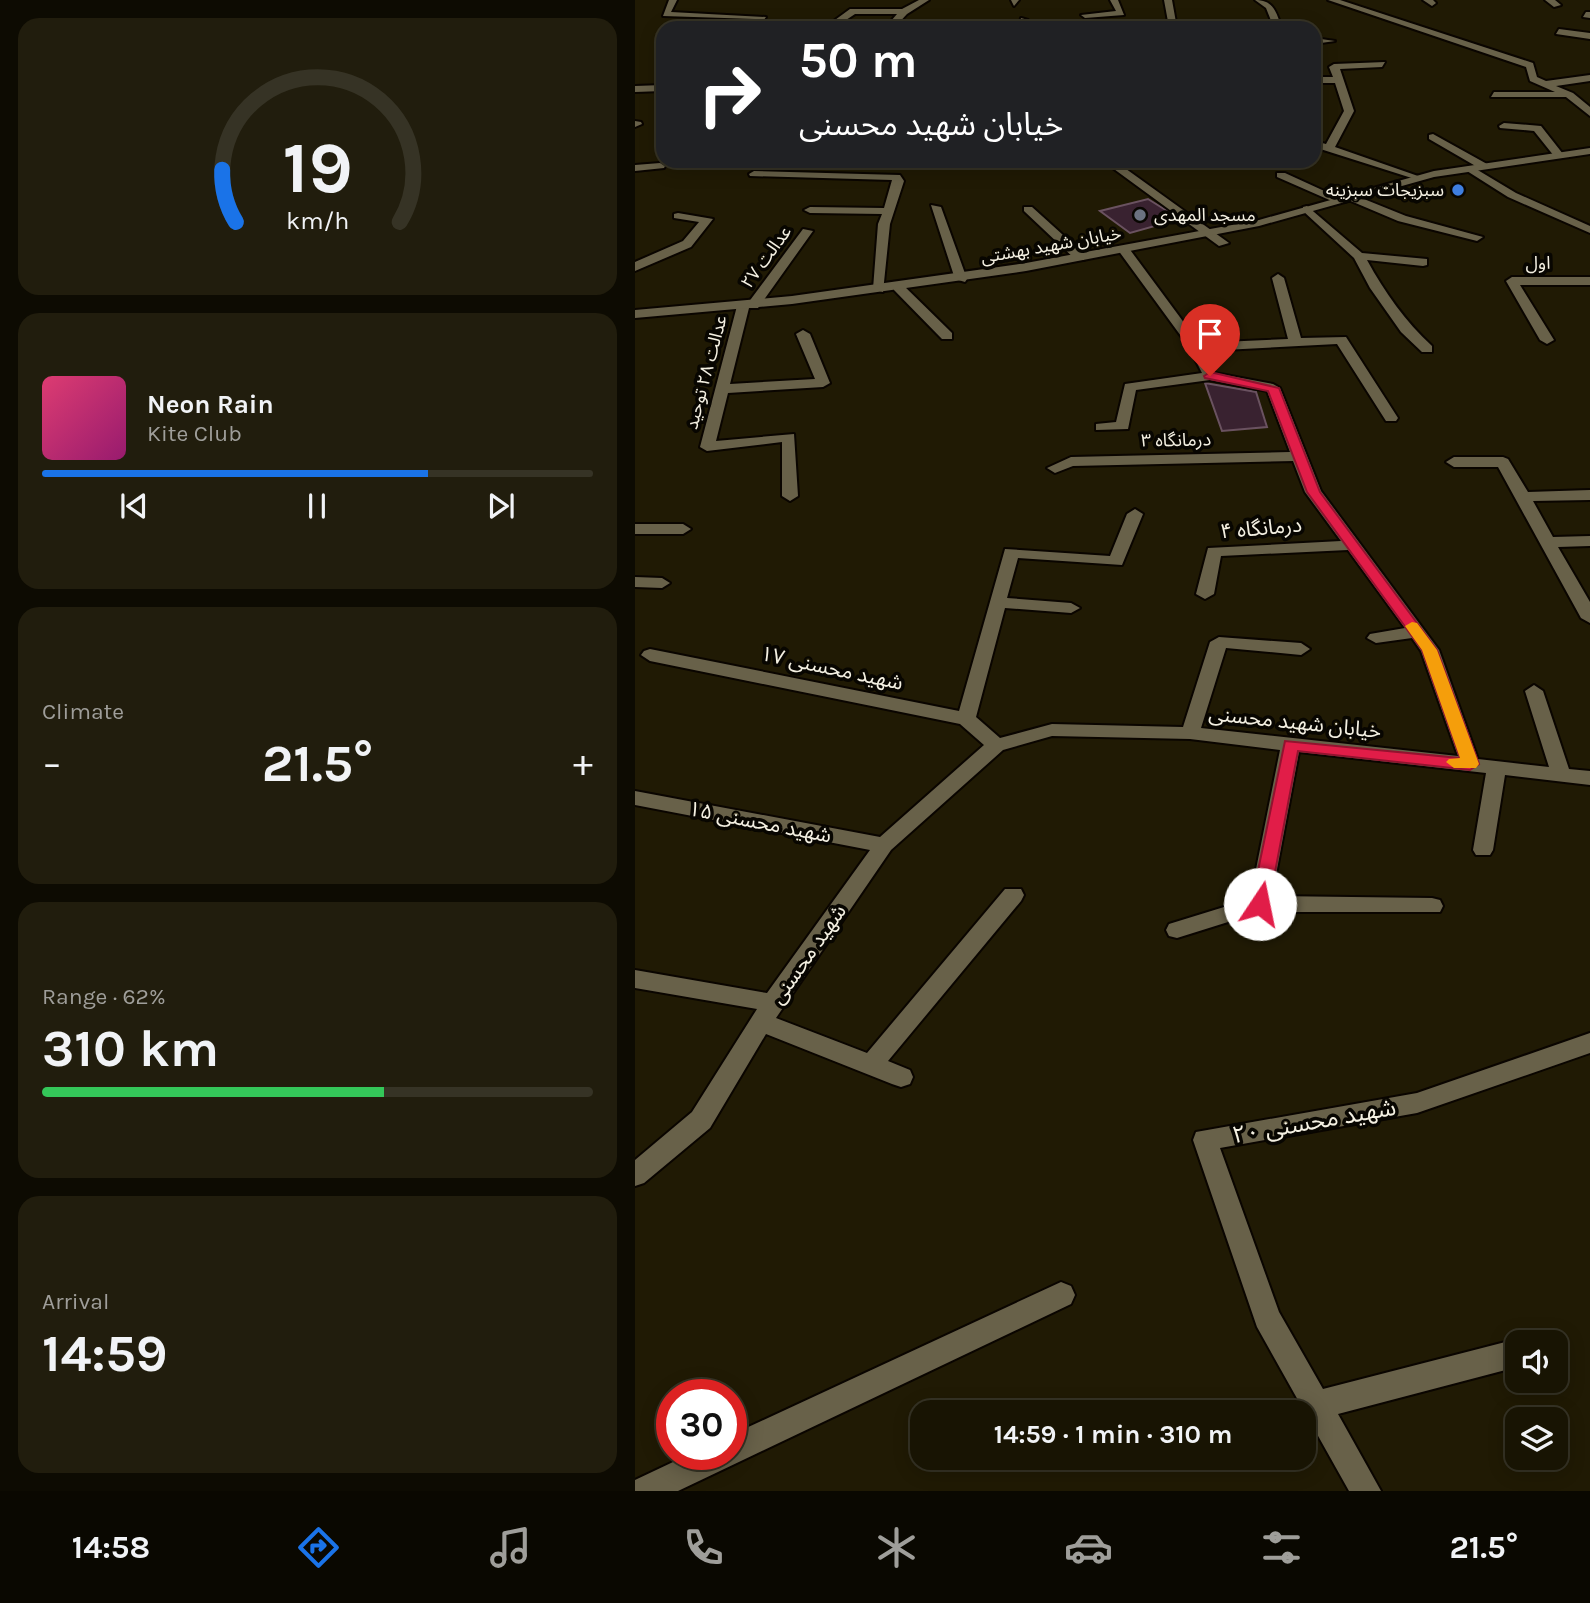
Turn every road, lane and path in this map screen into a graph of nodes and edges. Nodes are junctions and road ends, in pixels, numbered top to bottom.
1 (673, 0) edge
2 (900, 0) edge
3 (1113, 0) edge
4 (1168, 0) edge
5 (1259, 0) edge
6 (1333, 0) edge
7 (923, 1) edge
8 (904, 12) junction
9 (1085, 15) dead end
10 (759, 21) edge
11 (838, 21) edge
12 (896, 21) edge
13 (1172, 21) edge
14 (1275, 21) edge
15 (1559, 32) dead end
16 (1590, 36) edge
17 (1321, 41) edge
18 (1331, 41) dead end
19 (1382, 64) dead end
20 (1590, 78) edge
21 (1321, 80) edge
22 (1338, 80) junction
23 (1546, 85) junction
24 (656, 87) edge
25 (635, 89) edge
26 (1494, 95) dead end
27 (1570, 95) junction
28 (1590, 113) edge
29 (1504, 126) dead end
30 (1432, 137) dead end
31 (1321, 146) edge
32 (1329, 148) junction
33 (1590, 151) edge
34 (1558, 154) junction
35 (656, 167) edge
36 (1118, 168) edge
37 (1477, 168) junction
38 (639, 172) edge
39 (754, 174) dead end
40 (1281, 175) dead end
41 (1414, 178) junction
42 (1344, 198) junction
43 (935, 207) dead end
44 (1028, 209) dead end
45 (1307, 209) junction
46 (810, 210) dead end
47 (889, 211) junction
48 (678, 216) dead end
49 (807, 230) dead end
50 (1590, 230) edge
51 (1211, 232) junction
52 (1477, 237) dead end
53 (1223, 243) dead end
54 (1124, 250) junction
55 (1080, 257) junction
56 (1359, 257) junction
57 (1423, 262) dead end
58 (635, 267) edge
59 (1278, 278) dead end
60 (961, 279) junction
61 (1590, 281) edge
62 (898, 287) junction
63 (879, 289) junction
64 (748, 306) junction
65 (635, 313) edge
66 (803, 334) dead end
67 (947, 336) dead end
68 (1547, 340) dead end
69 (1297, 342) junction
70 (1195, 347) junction
71 (1427, 349) dead end
72 (1210, 376) junction
73 (722, 389) junction
74 (1391, 418) dead end
75 (1101, 427) dead end
76 (1299, 456) junction
77 (1454, 462) dead end
78 (1055, 468) dead end
79 (1590, 495) edge
80 (790, 496) dead end
81 (1522, 497) junction
82 (1135, 514) dead end
83 (683, 529) dead end
84 (635, 530) edge
85 (1590, 541) edge
86 (1547, 542) junction
87 (1352, 545) junction
88 (635, 582) edge
89 (662, 583) dead end
90 (1205, 594) dead end
91 (1585, 600) edge
92 (998, 602) junction
93 (1071, 608) dead end
94 (1590, 618) edge
95 (1417, 632) junction
96 (1376, 638) dead end
97 (1301, 649) dead end
98 (650, 655) dead end
99 (1534, 691) dead end
100 (966, 719) junction
101 (1190, 733) junction
102 (996, 745) junction
103 (1291, 745) junction
104 (1470, 764) junction
105 (1497, 767) junction
106 (1561, 775) junction
107 (1590, 778) edge
108 (635, 798) edge
109 (884, 845) junction
110 (1483, 849) dead end
111 (1013, 895) dead end
112 (1260, 904) junction
113 (1432, 906) dead end
114 (1177, 929) dead end
115 (635, 979) edge
116 (768, 1012) junction
117 (1590, 1043) edge
118 (871, 1065) junction
119 (900, 1077) dead end
120 (635, 1175) edge
121 (1061, 1295) dead end
122 (1505, 1356) edge
123 (1317, 1405) junction
124 (747, 1442) edge
125 (689, 1470) edge
126 (645, 1491) edge
127 (1367, 1491) edge

1 - 10 street
2 - 7 street
3 - 9 street
4 - 13 street
5 - 14 street
6 - 23 street
7 - 8 street
8 - 11 street
8 - 12 street
15 - 16 street
17 - 18 street
19 - 22 street
20 - 23 street
21 - 22 street
22 - 32 street
23 - 27 street
24 - 25 street
26 - 27 street
27 - 28 street
29 - 34 street
30 - 37 street
31 - 32 street
32 - 41 street
33 - 34 street, خیابان شهید بهشتی
34 - 37 street, خیابان شهید بهشتی
35 - 38 street
36 - 51 street
37 - 41 street, خیابان شهید بهشتی
37 - 50 street
39 - 47 street
40 - 42 street
41 - 42 street, خیابان شهید بهشتی
42 - 45 street, خیابان شهید بهشتی
42 - 52 street
43 - 60 street
44 - 55 street
45 - 51 street, خیابان شهید بهشتی
45 - 56 street
46 - 47 street
47 - 63 street
48 - 58 street
49 - 64 street, عدالت ۲۷
51 - 53 street
51 - 54 street, خیابان شهید بهشتی
54 - 55 street, خیابان شهید بهشتی
54 - 70 street
55 - 60 street, خیابان شهید بهشتی
56 - 57 street
56 - 71 street
59 - 69 street
60 - 62 street, خیابان شهید بهشتی
61 - 68 street, اول
62 - 63 street, خیابان شهید بهشتی
62 - 67 street
63 - 64 street, خیابان شهید بهشتی
64 - 65 street, خیابان شهید بهشتی
64 - 73 street, عدالت ۲۸ توحید
66 - 73 street
69 - 70 street
69 - 74 street
70 - 72 street
72 - 75 street
72 - 76 street
73 - 80 street, عدالت ۲۸ توحید
76 - 78 street, درمانگاه ۳
76 - 87 street
77 - 81 street
79 - 81 street
81 - 86 street
82 - 92 street
83 - 84 street
85 - 86 street
86 - 91 street
87 - 90 street, درمانگاه ۴
87 - 95 street
88 - 89 street
91 - 94 street
92 - 93 street
92 - 100 street
95 - 96 street
95 - 104 street
97 - 101 street
98 - 100 street, شهید محسنی ۱۷
99 - 106 street
100 - 102 street, شهید محسنی ۱۷
101 - 102 street, خیابان شهید محسنی
101 - 103 street, خیابان شهید محسنی
102 - 109 street, شهید محسنی
103 - 104 street, خیابان شهید محسنی
103 - 112 street
104 - 105 street, خیابان شهید محسنی
105 - 106 street, خیابان شهید محسنی
105 - 110 street
106 - 107 street, خیابان شهید محسنی
108 - 109 street, شهید محسنی ۱۵
109 - 116 street, شهید محسنی
111 - 118 street
112 - 113 street
112 - 114 street
115 - 116 street
116 - 118 street
116 - 120 street, شهید محسنی
117 - 123 street, شهید محسنی ۲۰
118 - 119 street
121 - 124 street
122 - 123 street
123 - 127 street, شهید محسنی ۲۰
125 - 126 street

